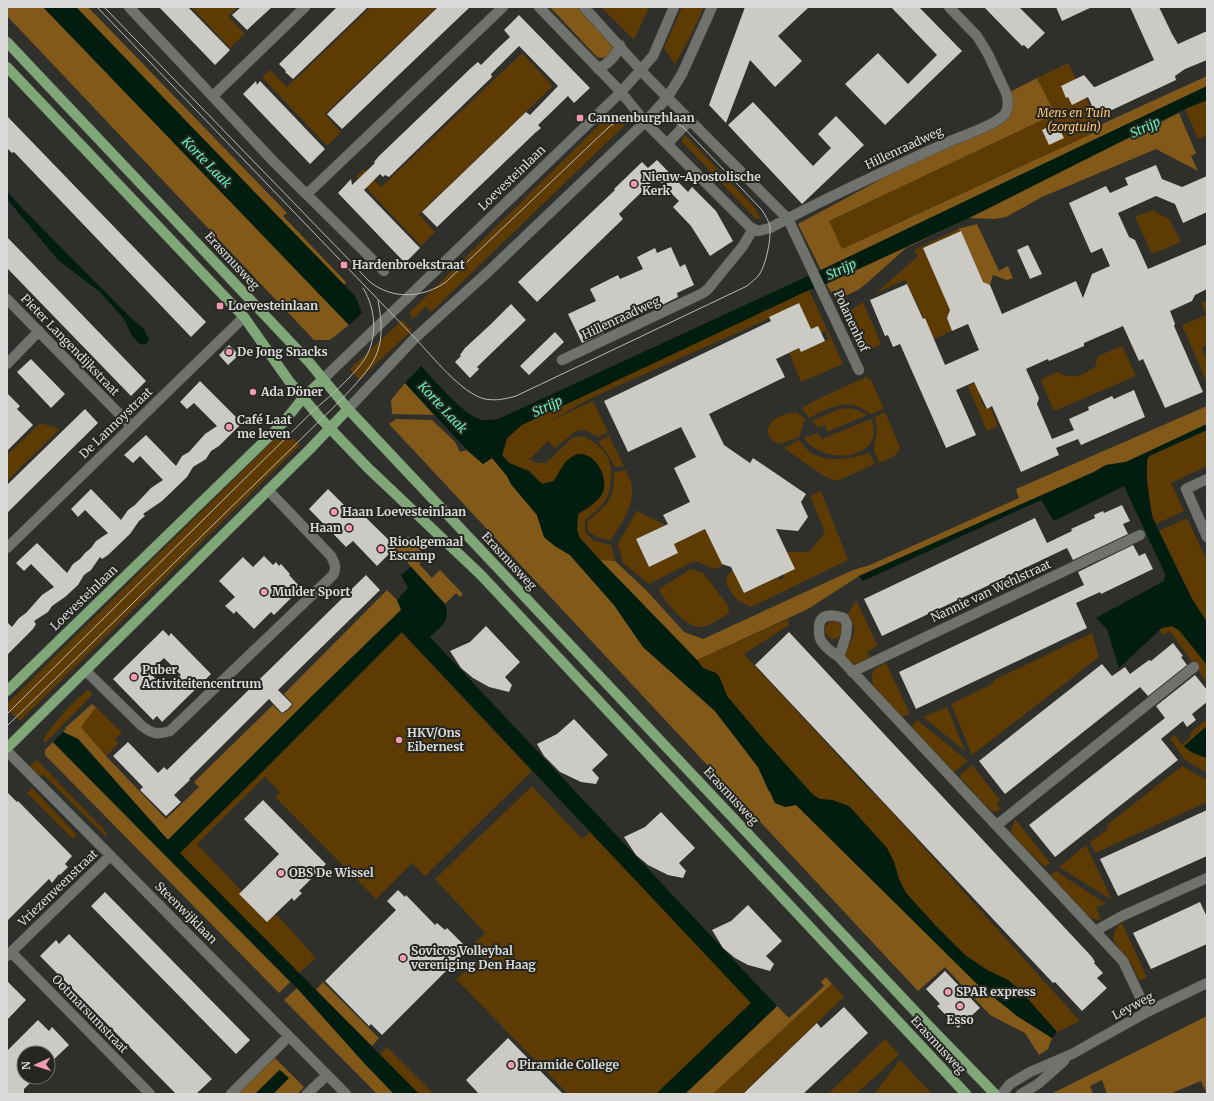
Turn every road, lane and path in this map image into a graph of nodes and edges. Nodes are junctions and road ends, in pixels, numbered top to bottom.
1 (129, 7) edge
2 (305, 7) edge
3 (503, 7) edge
4 (539, 7) edge
5 (584, 7) edge
6 (674, 7) edge
7 (712, 7) edge
8 (949, 7) edge
9 (7, 42) edge
10 (620, 46) junction
11 (7, 67) edge
12 (598, 68) junction
13 (641, 70) junction
14 (622, 92) junction
15 (213, 96) junction
16 (667, 98) junction
17 (690, 120) junction
18 (645, 122) junction
19 (667, 144) junction
20 (307, 194) junction
21 (788, 219) junction
22 (753, 229) junction
23 (384, 272) dead end
24 (7, 299) edge
25 (244, 317) junction
26 (39, 331) junction
27 (562, 360) dead end
28 (7, 364) edge
29 (859, 370) dead end
30 (323, 379) junction
31 (303, 398) junction
32 (348, 409) junction
33 (131, 426) junction
34 (329, 428) junction
35 (1207, 479) edge
36 (268, 490) junction
37 (1140, 535) dead end
38 (1207, 537) edge
39 (7, 548) edge
40 (839, 657) dead end
41 (1194, 667) dead end
42 (86, 670) junction
43 (852, 672) junction
44 (7, 691) edge
45 (7, 748) edge
46 (7, 752) edge
47 (997, 826) junction
48 (110, 856) junction
49 (1207, 878) edge
50 (1095, 931) junction
51 (9, 954) edge
52 (1207, 983) edge
53 (1147, 1012) junction
54 (289, 1036) junction
55 (1072, 1054) junction
56 (327, 1075) junction
57 (150, 1094) edge
58 (230, 1094) edge
59 (307, 1094) edge
60 (346, 1094) edge
61 (966, 1094) edge
62 (995, 1094) edge
63 (1002, 1094) edge
64 (1022, 1094) edge

1 - 15 street
2 - 15 street
3 - 20 street
4 - 12 street
5 - 10 street, Polanenhof
6 - 13 street, Loevesteinlaan
7 - 16 street
8 - 21 street, Hillenraadweg
9 - 30 main road, Erasmusweg
10 - 12 street
10 - 13 street, Polanenhof
11 - 25 main road, Erasmusweg
12 - 14 street
13 - 14 street, Loevesteinlaan
13 - 16 street, Polanenhof
14 - 18 street
14 - 30 street, Loevesteinlaan
15 - 20 street
16 - 17 street, Polanenhof
16 - 18 street
17 - 19 street
17 - 21 street, Polanenhof
18 - 19 street
18 - 32 street
19 - 22 street
20 - 23 street
21 - 22 street
21 - 29 street, Polanenhof
22 - 27 street, Hillenraadweg
24 - 26 street, Pieter Langendijkstraat
25 - 31 main road, Erasmusweg
25 - 33 street, De Lannoystraat
26 - 28 street
26 - 33 street, Pieter Langendijkstraat
30 - 31 main road, Loevesteinlaan
30 - 32 main road, Erasmusweg
31 - 34 main road, Erasmusweg
31 - 44 main road, Loevesteinlaan
32 - 34 main road
32 - 62 main road, Erasmusweg
33 - 39 street, De Lannoystraat
34 - 36 main road
34 - 61 main road, Erasmusweg
35 - 38 street
36 - 42 main road
36 - 42 street
37 - 43 street, Nannie van Wehlstraat
40 - 43 street
41 - 47 street
42 - 45 main road
43 - 47 street
46 - 48 street, Steenwijklaan
47 - 50 street
48 - 51 street, Vriezenveenstraat
48 - 54 street, Steenwijklaan
49 - 50 street
50 - 53 street
51 - 57 street, Ootmarsumstraat
52 - 53 street, Leyweg
53 - 55 street, Leyweg
54 - 56 street, Steenwijklaan
54 - 58 street
55 - 63 street, Leyweg
55 - 64 street, Leyweg
56 - 59 street
56 - 60 street, Steenwijklaan

